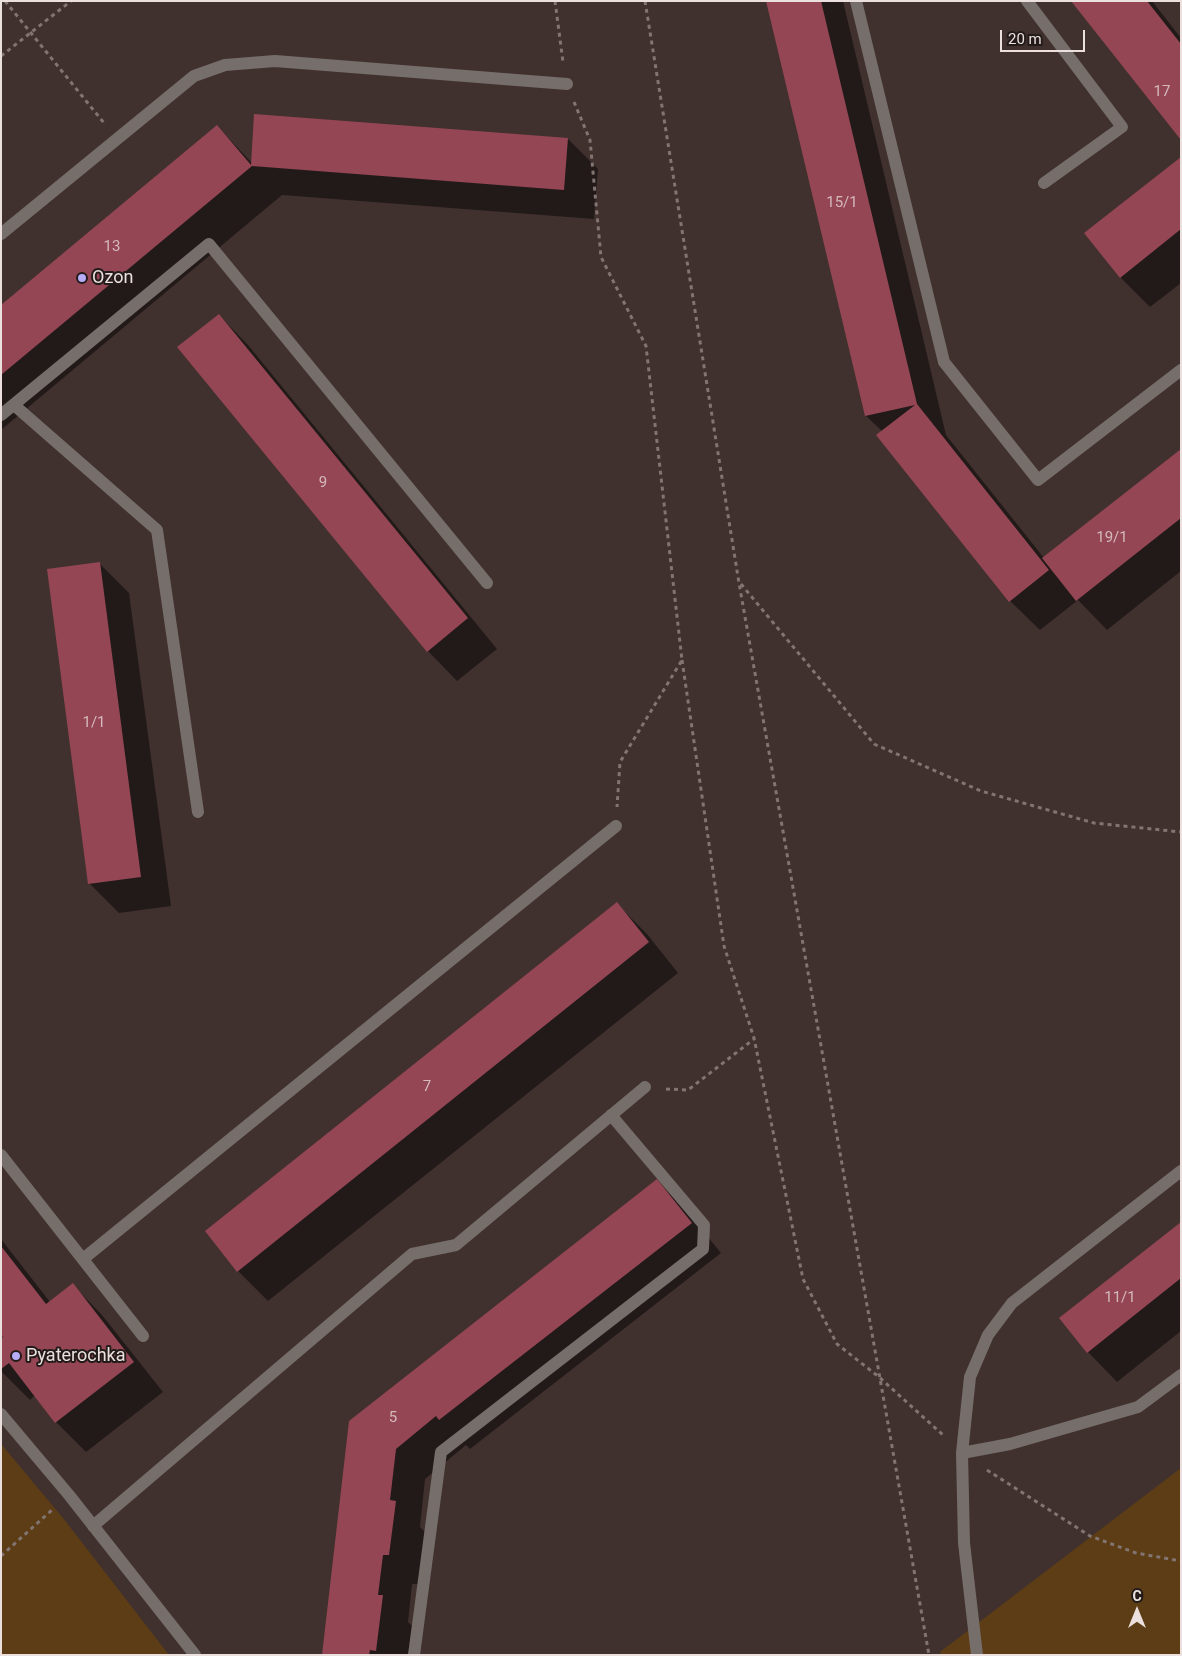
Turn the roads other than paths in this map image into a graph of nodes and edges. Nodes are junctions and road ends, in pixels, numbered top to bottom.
1 (856, 1) edge
2 (1027, 1) edge
3 (567, 84) road end
4 (1044, 183) dead end
5 (1, 234) edge
6 (1181, 370) edge
7 (14, 404) junction
8 (1, 415) edge
9 (487, 583) dead end
10 (198, 812) dead end
11 (616, 826) road end
12 (645, 1087) road end
13 (611, 1114) junction
14 (1, 1155) edge
15 (1181, 1171) edge
16 (83, 1259) junction
17 (143, 1336) dead end
18 (1181, 1375) edge
19 (1, 1414) edge
20 (962, 1452) junction
21 (93, 1526) junction
22 (195, 1655) edge
23 (414, 1655) edge
24 (977, 1655) edge

1 - 6 street
2 - 4 street
3 - 5 street
7 - 8 street
7 - 9 street
7 - 10 street
11 - 16 street
12 - 13 street
13 - 21 street
13 - 23 street
14 - 16 street
15 - 20 street
16 - 17 street
18 - 20 street
19 - 21 street
20 - 24 street
21 - 22 street

